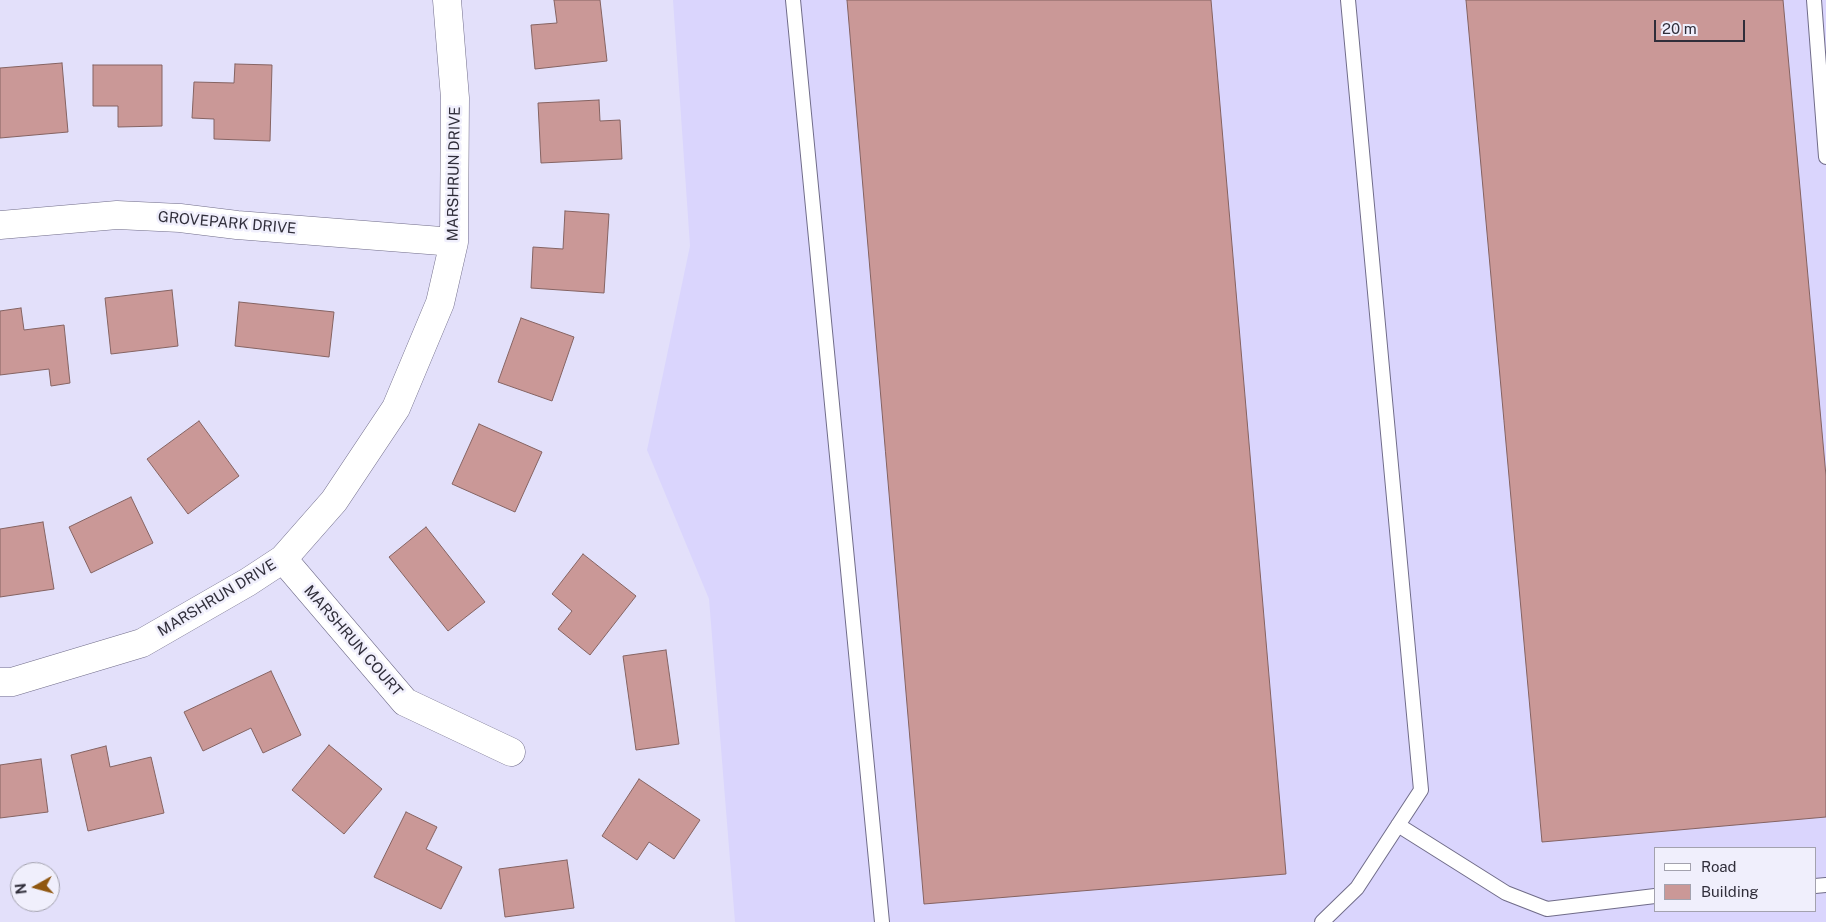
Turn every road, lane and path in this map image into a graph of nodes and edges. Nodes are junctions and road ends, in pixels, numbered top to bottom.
1 (447, 0) edge
2 (794, 0) edge
3 (1348, 0) edge
4 (1814, 0) edge
5 (1826, 157) edge
6 (0, 225) edge
7 (454, 242) junction
8 (283, 559) junction
9 (0, 682) edge
10 (511, 752) dead end
11 (1398, 825) junction
12 (1654, 896) edge
13 (882, 922) edge
14 (1322, 922) edge

1 - 7 street, MARSHRUN DRIVE
2 - 13 lane
3 - 11 lane
4 - 5 lane
6 - 7 street, GROVEPARK DRIVE
7 - 8 street, MARSHRUN DRIVE
8 - 9 street, MARSHRUN DRIVE
8 - 10 street, MARSHRUN COURT
11 - 12 lane
11 - 14 lane

